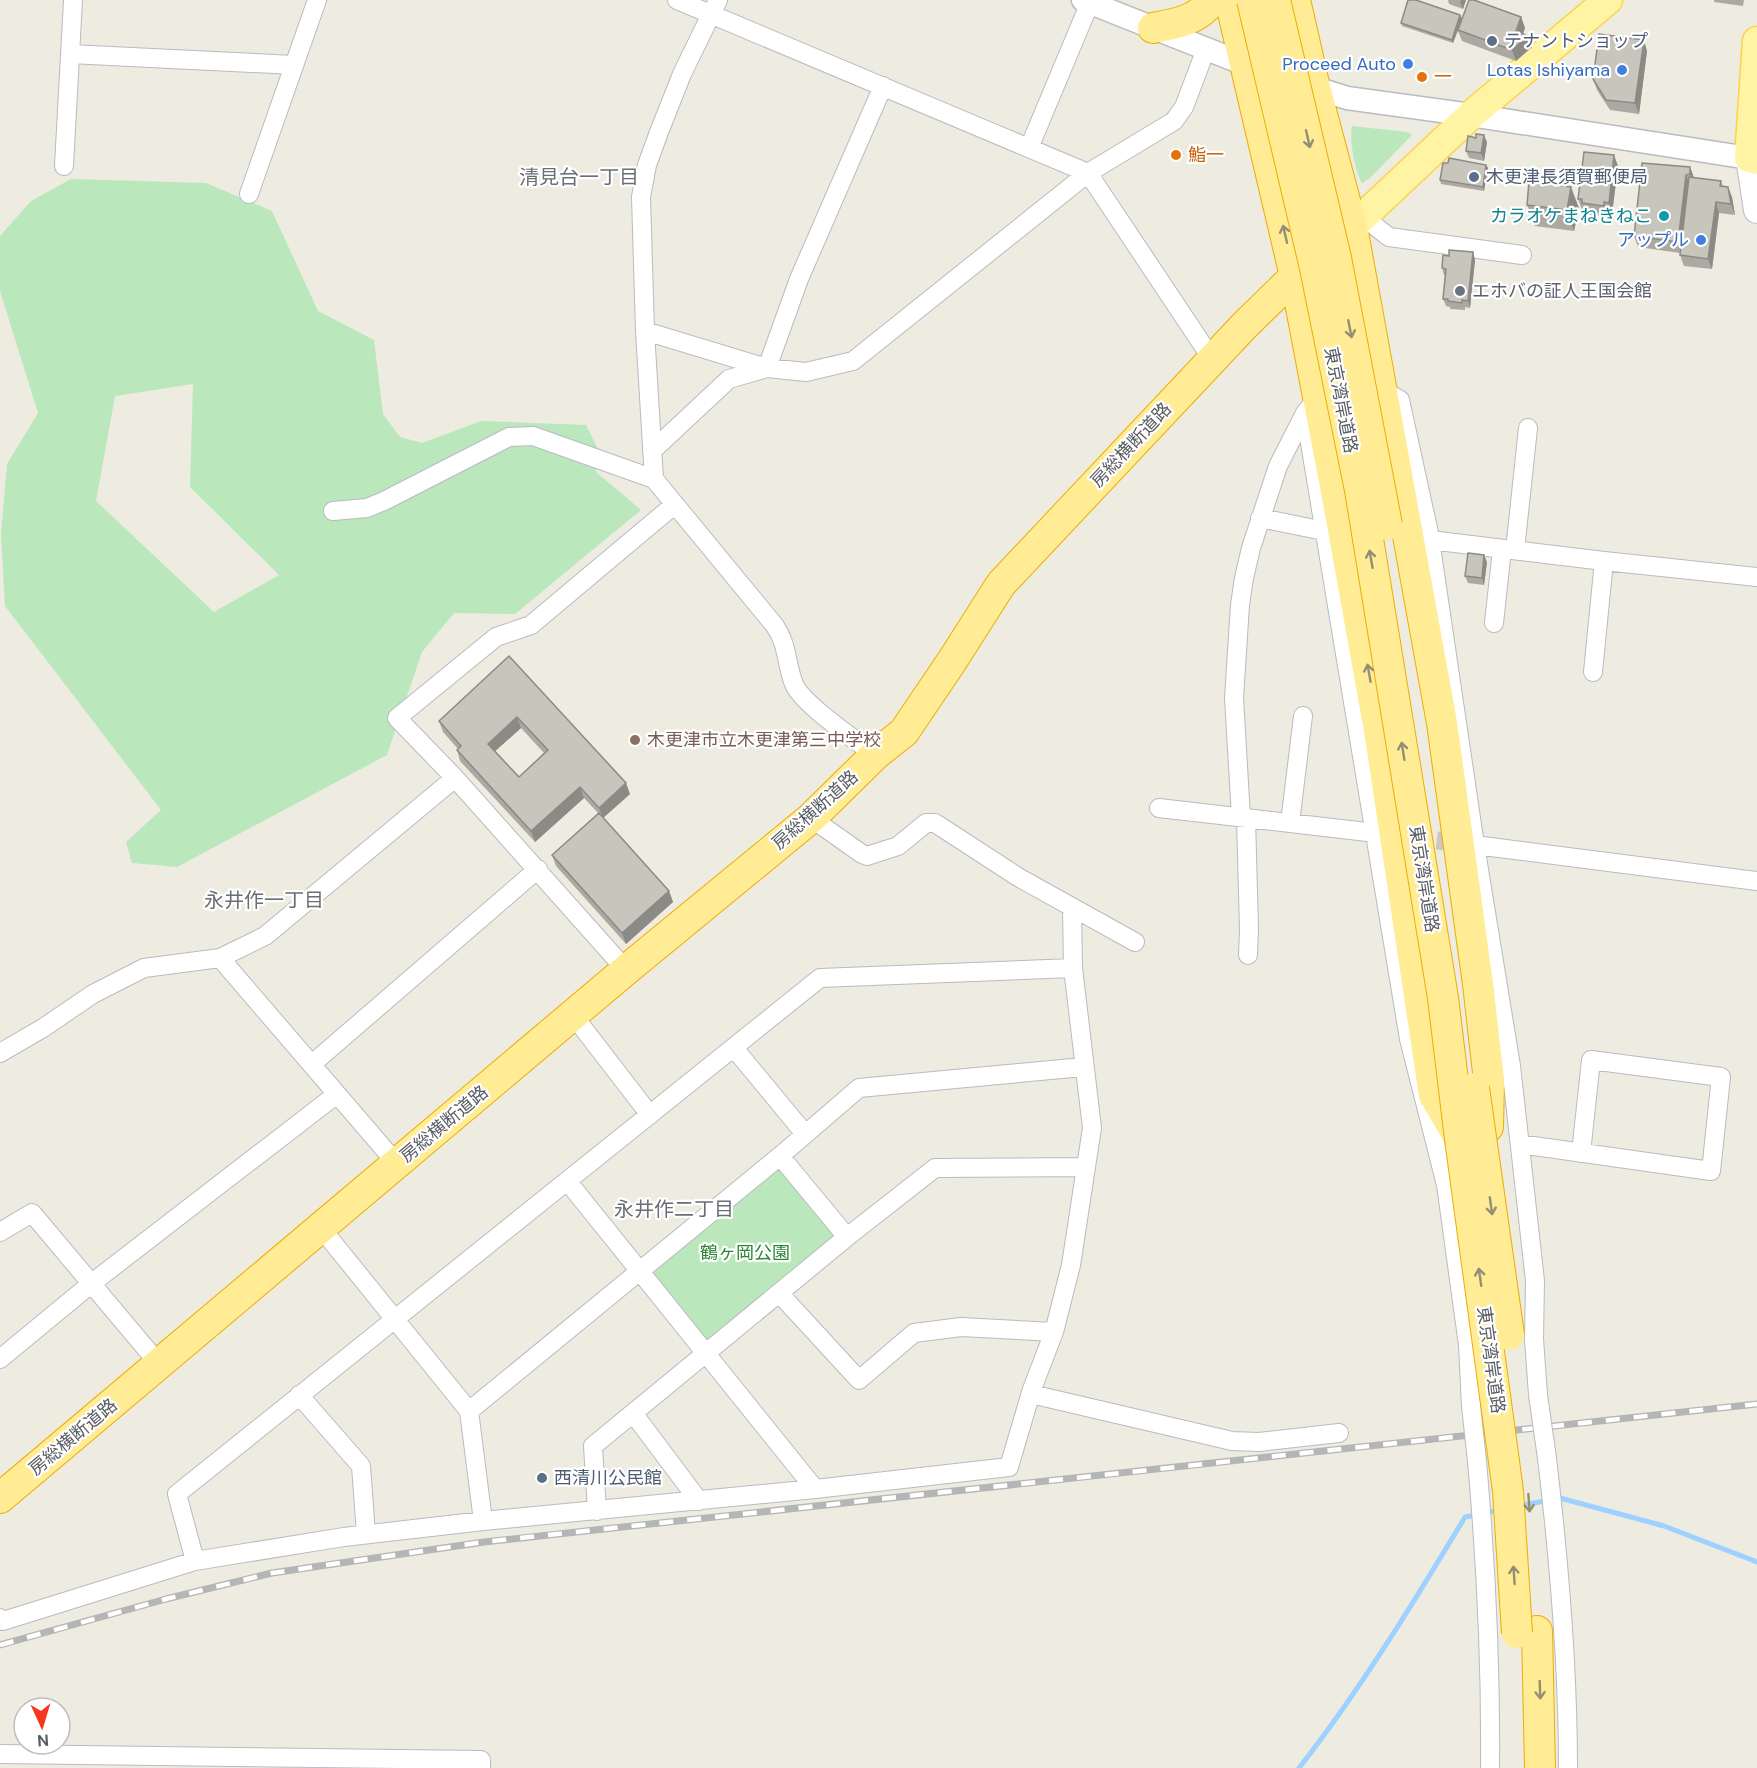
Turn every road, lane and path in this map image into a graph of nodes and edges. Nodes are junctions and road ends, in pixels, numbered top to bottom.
1 (73, 0) edge
2 (317, 0) edge
3 (677, 0) edge
4 (1212, 0) edge
5 (1230, 0) edge
6 (1252, 0) edge
7 (1275, 0) edge
8 (1295, 0) edge
9 (1608, 0) edge
10 (1088, 1) edge
11 (715, 7) edge
12 (1153, 28) junction
13 (1757, 41) edge
14 (1206, 49) junction
15 (70, 54) junction
16 (294, 65) junction
17 (1245, 65) junction
18 (883, 86) junction
19 (1315, 88) junction
20 (1471, 115) junction
21 (1029, 148) junction
22 (1753, 159) edge
23 (64, 166) dead end
24 (1088, 173) junction
25 (249, 194) dead end
26 (1757, 210) edge
27 (1357, 222) junction
28 (1522, 255) dead end
29 (1294, 276) junction
30 (645, 331) junction
31 (1212, 359) junction
32 (767, 368) junction
33 (1381, 389) junction
34 (1312, 405) junction
35 (1528, 428) dead end
36 (652, 451) junction
37 (654, 479) junction
38 (674, 505) junction
39 (333, 511) dead end
40 (1260, 519) junction
41 (1324, 531) junction
42 (1430, 540) junction
43 (1509, 549) junction
44 (1604, 561) junction
45 (1757, 577) edge
46 (1494, 622) dead end
47 (1593, 672) dead end
48 (1303, 716) dead end
49 (875, 755) junction
50 (455, 778) junction
51 (1159, 808) dead end
52 (811, 818) junction
53 (1244, 818) junction
54 (1290, 823) junction
55 (1376, 833) junction
56 (1475, 845) junction
57 (538, 869) junction
58 (1757, 881) edge
59 (1072, 908) junction
60 (1135, 942) dead end
61 (1248, 955) dead end
62 (220, 958) junction
63 (1072, 968) junction
64 (626, 970) junction
65 (573, 1015) junction
66 (734, 1048) junction
67 (0, 1053) edge
68 (312, 1064) junction
69 (1083, 1067) junction
70 (337, 1094) junction
71 (650, 1115) junction
72 (805, 1134) junction
73 (1460, 1139) junction
74 (1520, 1144) junction
75 (1581, 1153) junction
76 (780, 1156) junction
77 (397, 1164) junction
78 (1085, 1167) junction
79 (1487, 1175) junction
80 (568, 1182) junction
81 (321, 1228) junction
82 (0, 1232) edge
83 (847, 1237) junction
84 (640, 1271) junction
85 (92, 1283) junction
86 (779, 1293) junction
87 (394, 1320) junction
88 (1053, 1332) junction
89 (706, 1353) junction
90 (0, 1359) edge
91 (159, 1364) junction
92 (1031, 1394) junction
93 (299, 1395) junction
94 (469, 1411) junction
95 (633, 1413) junction
96 (1339, 1433) dead end
97 (815, 1489) junction
98 (0, 1498) edge
99 (699, 1501) junction
100 (597, 1511) junction
101 (483, 1521) junction
102 (366, 1534) junction
103 (195, 1561) junction
104 (0, 1618) edge
105 (1527, 1632) junction
106 (0, 1754) edge
107 (481, 1768) edge
108 (1490, 1768) edge
109 (1520, 1768) edge
110 (1540, 1768) edge
111 (1569, 1768) edge

1 - 15 street
2 - 16 street
3 - 11 street
4 - 12 highway
5 - 17 highway
73 -> 6 highway, 東京湾岸道路, bridge
7 -> 79 highway, 東京湾岸道路, bridge
8 - 19 highway
9 - 20 main road, 房総横断道路
10 - 12 street
10 - 21 street
11 - 18 street
11 - 30 street
12 - 14 street
13 - 22 main road
14 - 17 street
14 - 24 street
15 - 16 street
15 - 23 street
16 - 25 street
17 - 19 street
29 -> 17 highway
18 - 21 street
18 - 32 street
19 - 20 street
19 - 27 highway
20 - 22 street
20 - 27 main road, 房総横断道路
21 - 24 street
22 - 26 main road
24 - 31 street
24 - 32 street
27 - 28 street
27 - 29 highway, 房総横断道路
27 - 33 highway
29 - 31 highway, 房総横断道路
29 - 34 highway
30 - 32 street
30 - 36 street
31 - 49 highway, 房総横断道路
32 - 36 street
33 - 42 street
33 - 79 highway
34 - 40 street
34 - 41 street
73 -> 34 highway
35 - 43 street
36 - 37 street
37 - 38 street
37 - 39 street
38 - 49 street
38 - 50 street
40 - 41 street
40 - 53 street
41 - 55 street
42 - 43 street
42 - 56 street
43 - 44 street
43 - 46 street
44 - 45 street
44 - 47 street
48 - 54 street
49 - 52 highway, 房総横断道路
50 - 57 street
50 - 62 street
51 - 53 street
52 - 59 street
52 - 64 highway, 房総横断道路
53 - 54 street
53 - 61 street
54 - 55 street
55 - 108 street, bridge
56 - 58 street
56 - 74 street
57 - 64 street
57 - 68 street
59 - 60 street
59 - 63 street
62 - 67 street
62 - 68 street
63 - 66 street
63 - 69 street
64 - 65 highway, 房総横断道路
65 - 71 street
65 - 77 highway, 房総横断道路
66 - 71 street
66 - 72 street
68 - 70 street
69 - 72 street
69 - 78 street
70 - 77 street
70 - 85 street
71 - 80 street
72 - 76 street
105 -> 73 highway, 東京湾岸道路, bridge
74 - 75 street
74 - 111 street, bridge
75 - 75 street
76 - 83 street
76 - 84 street
77 - 81 highway, 房総横断道路
78 - 83 street
78 - 88 street
79 -> 105 highway, 東京湾岸道路, bridge
80 - 84 street
80 - 87 street
81 - 87 street
81 - 91 highway, 房総横断道路
82 - 85 street
83 - 86 street
84 - 89 street
84 - 94 street
85 - 90 street
85 - 91 street
86 - 88 street
86 - 89 street
87 - 93 street
87 - 94 street
88 - 92 street
89 - 95 street
89 - 97 street
91 - 98 highway, 房総横断道路
92 - 96 street
92 - 97 street
93 - 102 street
93 - 103 street
94 - 101 street
95 - 99 street
95 - 100 street
97 - 99 street
99 - 100 street
100 - 101 street
101 - 102 street
102 - 103 street
103 - 104 street
105 - 109 highway, 東京湾岸道路
105 -> 110 highway, 東京湾岸道路
106 - 107 street

